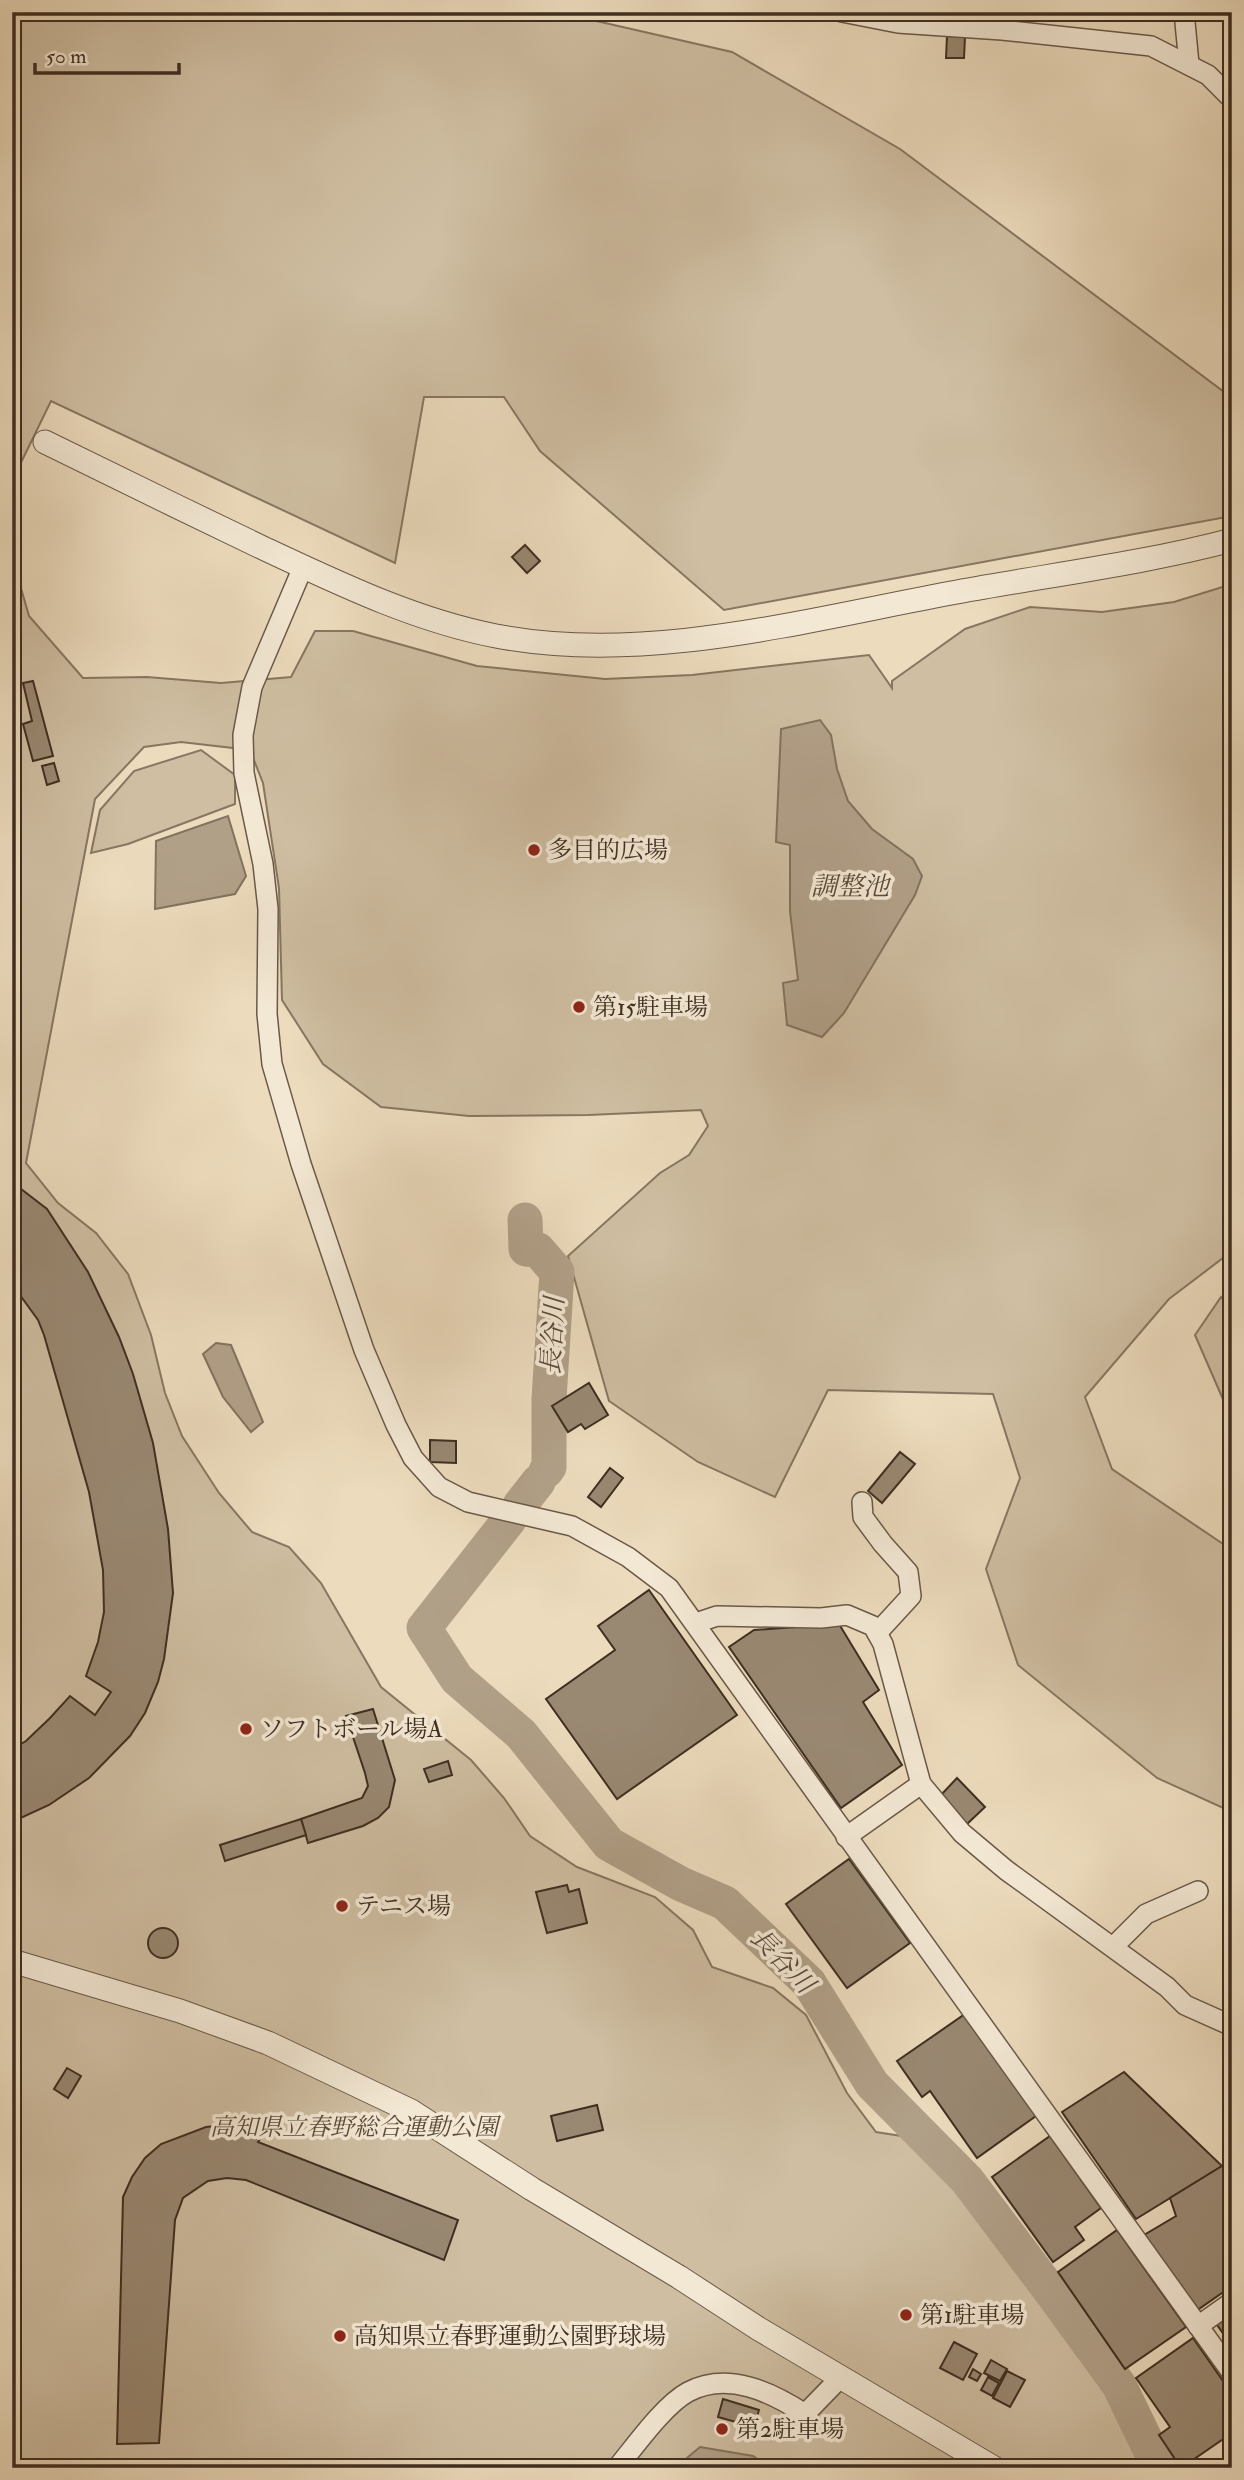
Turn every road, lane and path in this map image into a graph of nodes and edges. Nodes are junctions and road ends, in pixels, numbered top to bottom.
1 (842, 12) edge
2 (1184, 12) edge
3 (1189, 64) junction
4 (1232, 99) edge
5 (45, 442) dead end
6 (1232, 540) edge
7 (303, 567) junction
8 (862, 1502) dead end
9 (696, 1623) junction
10 (877, 1633) junction
11 (921, 1784) junction
12 (846, 1837) junction
13 (1198, 1891) dead end
14 (1113, 1947) junction
15 (12, 1961) edge
16 (1232, 2026) edge
17 (1232, 2302) edge
18 (1198, 2326) junction
19 (1232, 2373) edge
20 (840, 2378) junction
21 (617, 2468) edge
22 (994, 2468) edge

1 - 3 street
2 - 3 street
3 - 4 street
5 - 7 street
6 - 7 street
7 - 9 street
8 - 10 street
9 - 10 street
9 - 12 street
10 - 11 street
11 - 12 street
11 - 14 street
12 - 18 street
13 - 14 street
14 - 16 street
15 - 20 street
17 - 18 street
18 - 19 street
20 - 21 street
20 - 22 street

